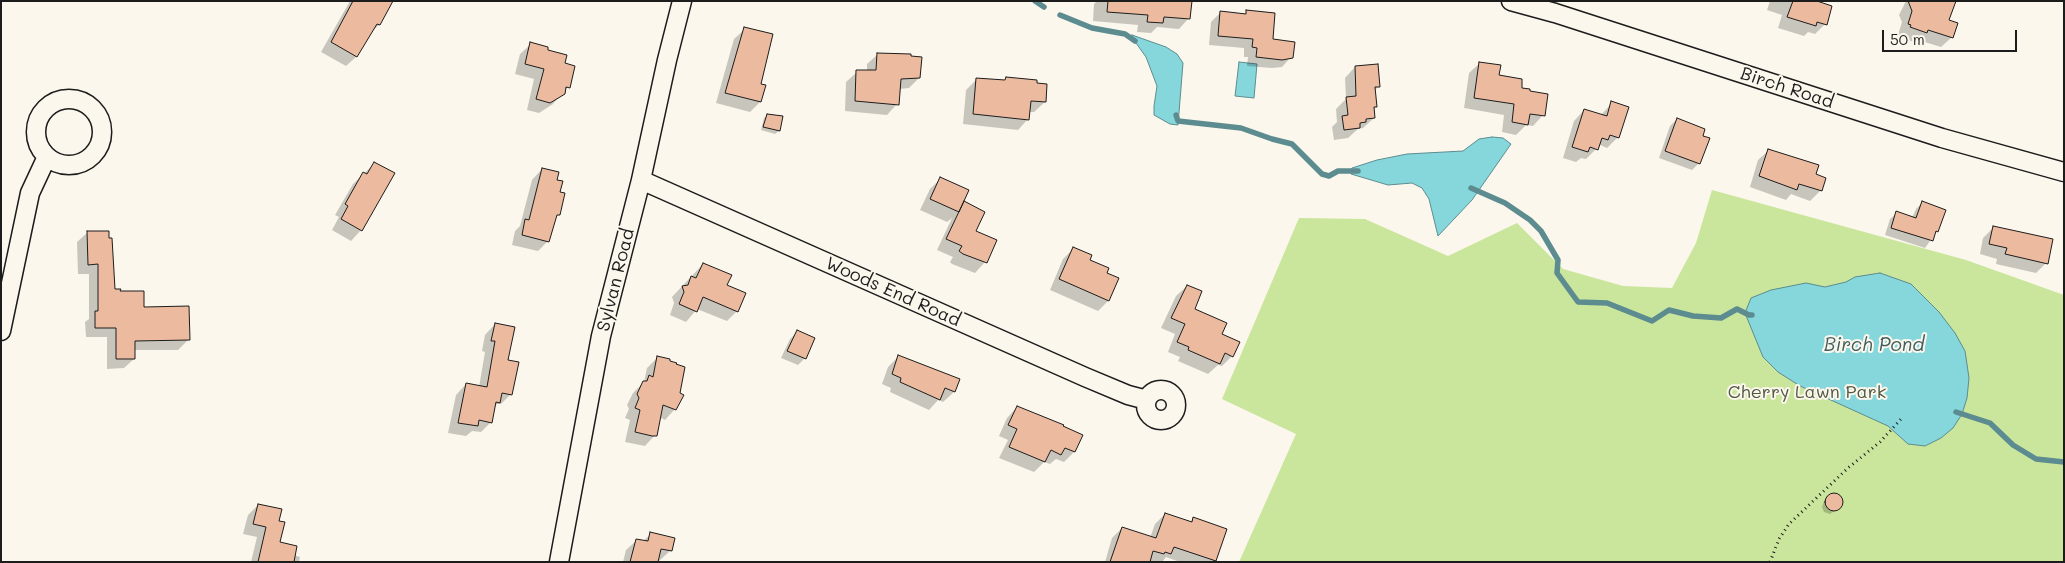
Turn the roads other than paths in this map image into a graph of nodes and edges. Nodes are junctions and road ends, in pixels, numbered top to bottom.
1 (682, 1) edge
2 (1511, 1) edge
3 (1557, 7) edge
4 (48, 158) dead end
5 (2064, 172) edge
6 (641, 180) junction
7 (1, 332) edge
8 (1147, 400) dead end
9 (559, 562) edge

1 - 6 street, Sylvan Road
2 - 3 street, Birch Road
3 - 5 street, Birch Road
4 - 7 street
6 - 8 street, Woods End Road
6 - 9 street, Sylvan Road

